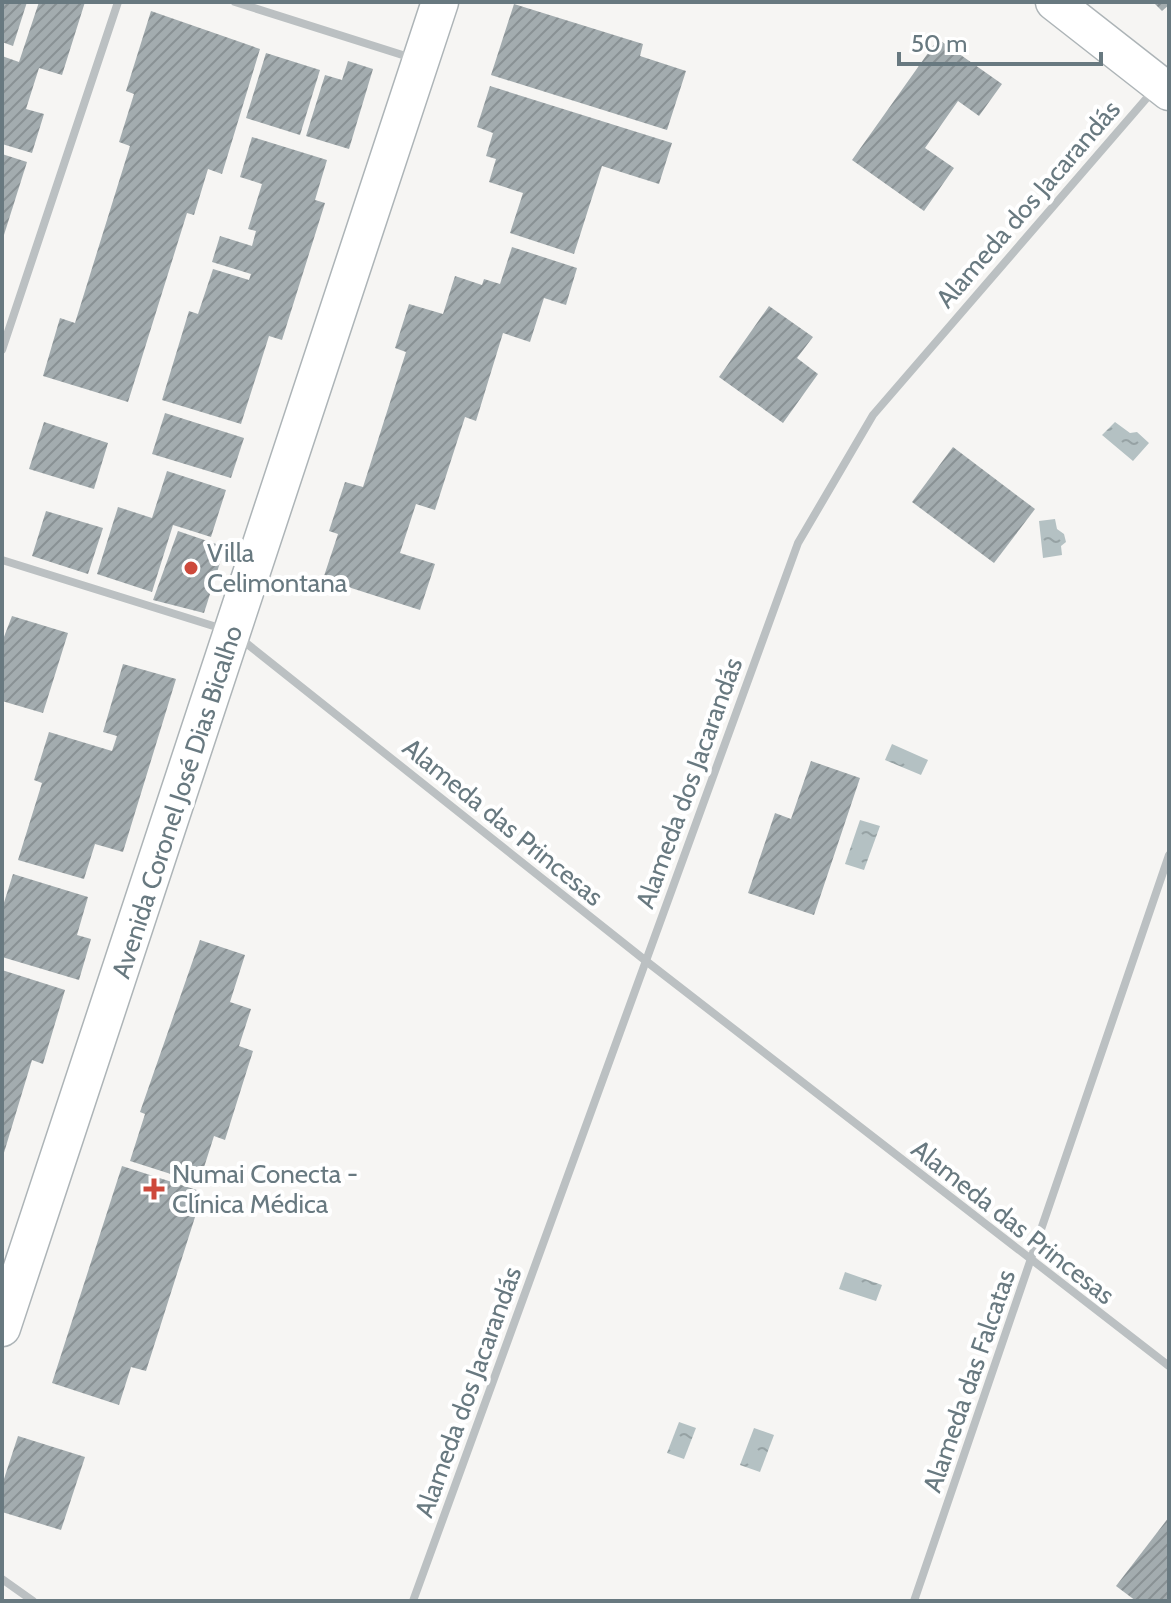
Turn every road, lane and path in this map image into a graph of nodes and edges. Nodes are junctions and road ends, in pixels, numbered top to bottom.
1 (118, 2) edge
2 (235, 2) edge
3 (440, 2) edge
4 (1054, 2) edge
5 (420, 61) junction
6 (1166, 83) edge
7 (2, 350) edge
8 (2, 560) edge
9 (233, 632) junction
10 (1169, 855) edge
11 (646, 961) junction
12 (1032, 1263) junction
13 (2, 1328) edge
14 (1169, 1366) edge
15 (2, 1579) edge
16 (33, 1601) edge
17 (413, 1601) edge
18 (914, 1601) edge

1 - 7 street
2 - 5 street
3 - 5 street, Avenida Coronel José Dias Bicalho
4 - 6 street
5 - 9 street, Avenida Coronel José Dias Bicalho
6 - 11 street, Alameda dos Jacarandás
8 - 9 street, Alameda das Princesas
9 - 11 street, Alameda das Princesas
9 - 13 street, Avenida Coronel José Dias Bicalho
10 - 12 street, Alameda das Falcatas
11 - 12 street, Alameda das Princesas
11 - 17 street, Alameda dos Jacarandás
12 - 14 street, Alameda das Princesas
12 - 18 street, Alameda das Falcatas
15 - 16 street

